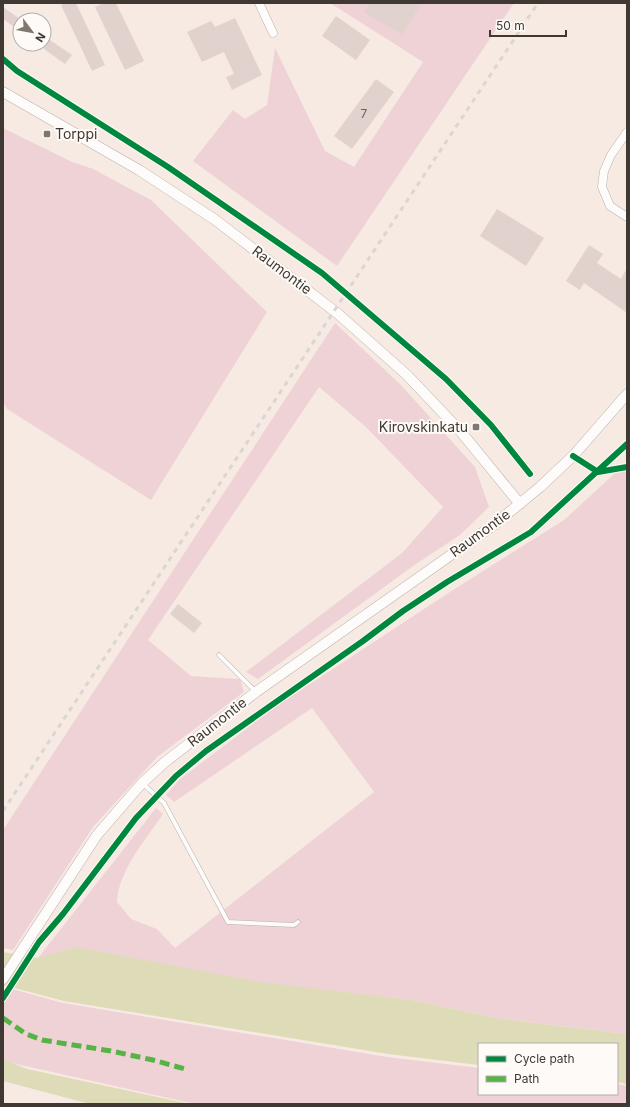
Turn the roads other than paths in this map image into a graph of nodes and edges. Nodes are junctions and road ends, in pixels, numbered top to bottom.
1 (259, 3) edge
2 (273, 33) dead end
3 (5, 92) edge
4 (627, 132) edge
5 (627, 217) edge
6 (627, 394) edge
7 (520, 504) junction
8 (219, 655) dead end
9 (256, 692) junction
10 (142, 783) junction
11 (298, 922) dead end
12 (3, 979) edge

1 - 2 street
3 - 7 street, Raumontie
4 - 5 street
6 - 7 street
7 - 9 street, Raumontie
8 - 9 lane
9 - 10 street, Raumontie
10 - 11 lane
10 - 12 street, Raumontie

